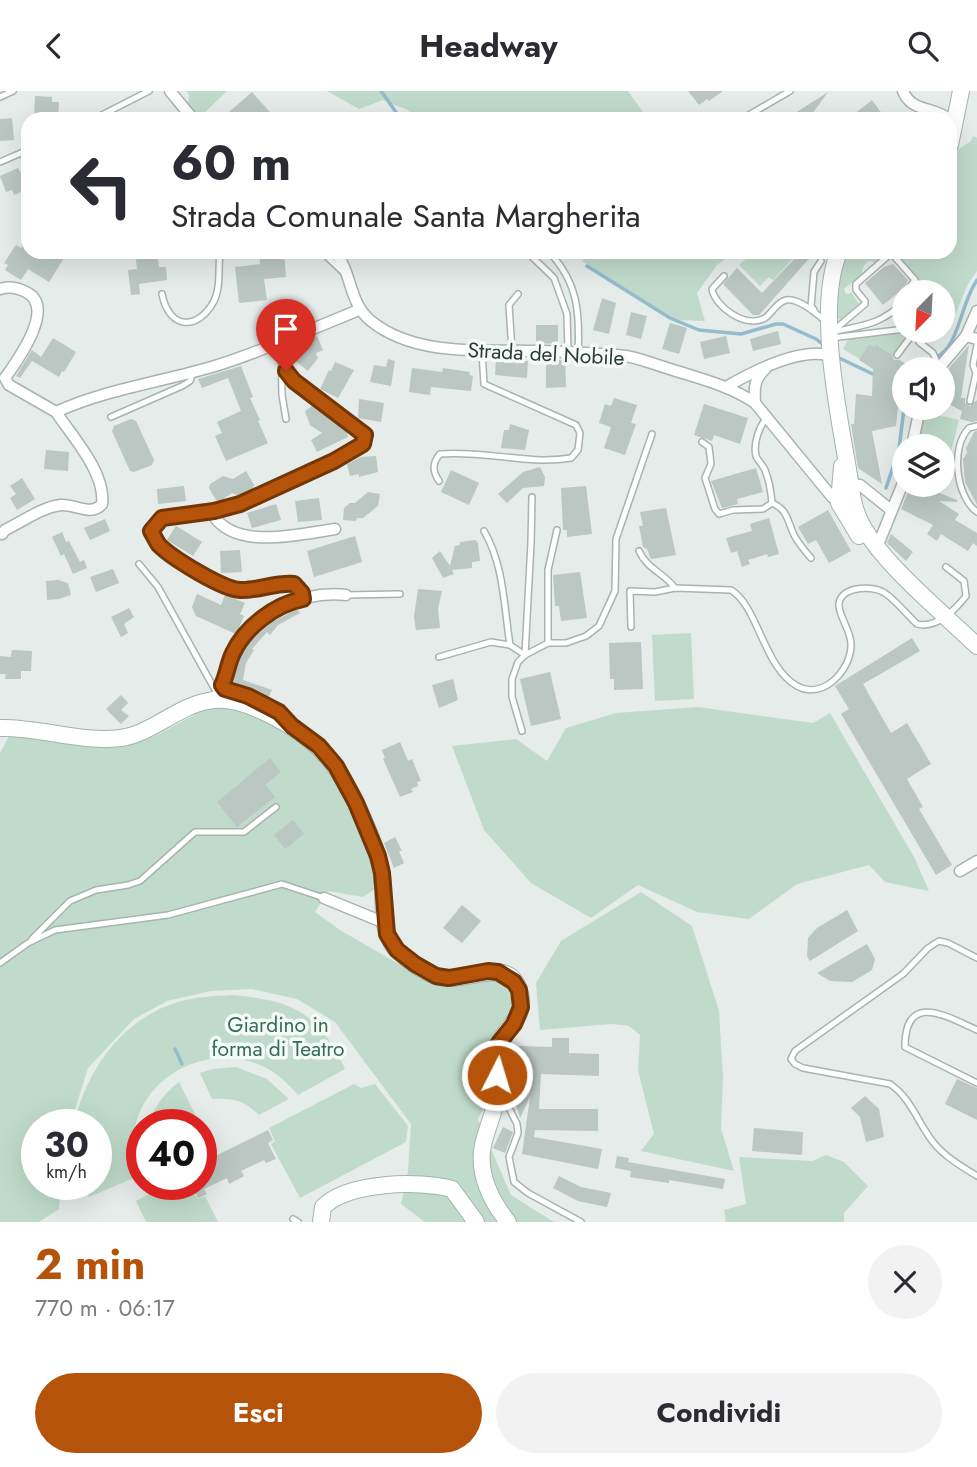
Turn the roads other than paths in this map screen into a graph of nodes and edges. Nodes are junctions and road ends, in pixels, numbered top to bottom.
1 (13, 91) edge
2 (149, 91) edge
3 (170, 91) edge
4 (790, 91) edge
5 (903, 91) edge
6 (961, 91) edge
7 (0, 97) edge
8 (108, 112) edge
9 (187, 112) edge
10 (754, 112) edge
11 (935, 112) edge
12 (954, 112) edge
13 (21, 154) edge
14 (0, 162) edge
15 (220, 259) edge
16 (329, 259) edge
17 (340, 259) edge
18 (534, 259) edge
19 (555, 259) edge
20 (836, 259) edge
21 (884, 259) edge
22 (897, 259) edge
23 (821, 261) dead end
24 (724, 276) dead end
25 (348, 279) junction
26 (915, 280) edge
27 (0, 289) edge
28 (518, 293) dead end
29 (162, 294) dead end
30 (359, 310) junction
31 (977, 311) edge
32 (892, 312) edge
33 (816, 313) junction
34 (892, 330) edge
35 (972, 338) edge
36 (285, 340) junction
37 (831, 340) junction
38 (906, 343) edge
39 (920, 343) edge
40 (977, 345) edge
41 (482, 351) junction
42 (512, 351) junction
43 (573, 353) junction
44 (897, 355) dead end
45 (934, 357) edge
46 (951, 357) edge
47 (768, 366) junction
48 (193, 372) junction
49 (726, 387) junction
50 (970, 401) dead end
51 (755, 403) junction
52 (56, 412) junction
53 (111, 417) dead end
54 (765, 418) junction
55 (286, 419) dead end
56 (977, 426) edge
57 (652, 434) dead end
58 (702, 442) dead end
59 (843, 446) junction
60 (439, 481) dead end
61 (849, 484) junction
62 (532, 497) dead end
63 (897, 497) edge
64 (772, 503) junction
65 (839, 503) junction
66 (855, 509) junction
67 (891, 510) junction
68 (214, 511) junction
69 (977, 512) edge
70 (335, 529) dead end
71 (557, 530) dead end
72 (484, 531) dead end
73 (2, 534) dead end
74 (639, 551) dead end
75 (876, 551) junction
76 (811, 558) dead end
77 (139, 564) dead end
78 (946, 567) dead end
79 (675, 588) junction
80 (615, 591) junction
81 (630, 591) junction
82 (400, 594) dead end
83 (346, 595) joint
84 (303, 599) junction
85 (942, 618) junction
86 (631, 627) dead end
87 (548, 643) junction
88 (510, 645) junction
89 (977, 646) edge
90 (525, 655) junction
91 (439, 657) dead end
92 (977, 658) edge
93 (221, 700) junction
94 (292, 726) junction
95 (0, 728) edge
96 (522, 731) dead end
97 (276, 807) dead end
98 (977, 861) edge
99 (960, 871) dead end
100 (324, 898) joint
101 (385, 923) junction
102 (28, 943) junction
103 (977, 958) edge
104 (0, 963) edge
105 (977, 1030) edge
106 (977, 1083) edge
107 (496, 1101) junction
108 (977, 1176) edge
109 (321, 1222) edge
110 (476, 1222) edge
111 (508, 1222) edge
112 (581, 1222) edge

1 - 7 lane
2 - 8 lane
3 - 9 street
4 - 10 lane
5 - 11 street
6 - 12 street
13 - 14 lane
15 - 29 lane
16 - 25 lane
17 - 25 street
18 - 43 lane
19 - 43 lane
20 - 37 street
21 - 37 lane
22 - 26 lane
23 - 33 lane
24 - 33 lane
25 - 30 street
27 - 52 street
28 - 42 lane
30 - 36 street
30 - 41 street, Strada del Nobile
31 - 35 street
32 - 37 lane
33 - 37 lane
34 - 37 lane
35 - 46 street
36 - 48 street
36 - 55 lane
36 - 68 street
37 - 47 street
37 - 59 street
38 - 44 lane
39 - 45 lane
40 - 50 lane
41 - 42 street, Strada del Nobile
41 - 60 lane
42 - 43 street, Strada del Nobile
43 - 49 street, Strada del Nobile
47 - 49 street
47 - 51 street
48 - 52 street
48 - 53 lane
49 - 51 street, Strada del Nobile
51 - 54 street, Strada del Nobile
52 - 73 street
54 - 64 lane
54 - 65 street, Strada del Nobile
56 - 69 lane
57 - 80 lane
58 - 64 lane
59 - 61 street
59 - 65 street
61 - 66 street
61 - 67 street
62 - 90 lane
63 - 67 street
64 - 76 lane
65 - 66 street, Strada del Nobile
65 - 75 street
66 - 75 street
67 - 75 street
68 - 70 street
68 - 84 street
71 - 87 lane
72 - 88 lane
74 - 79 lane
75 - 85 street
77 - 93 lane
78 - 85 lane
79 - 81 lane
79 - 85 lane
80 - 81 lane
80 - 87 lane
81 - 86 lane
82 - 83 lane
83 - 84 street
84 - 94 street
85 - 89 street
85 - 92 street
87 - 90 lane
88 - 90 lane
88 - 91 lane
90 - 96 lane
93 - 94 street
93 - 95 street
94 - 101 street
97 - 102 lane
98 - 99 street
100 - 101 street
100 - 102 lane
101 - 107 street
102 - 104 lane
103 - 108 lane
105 - 106 lane
107 - 111 street
107 - 112 lane
109 - 110 street

